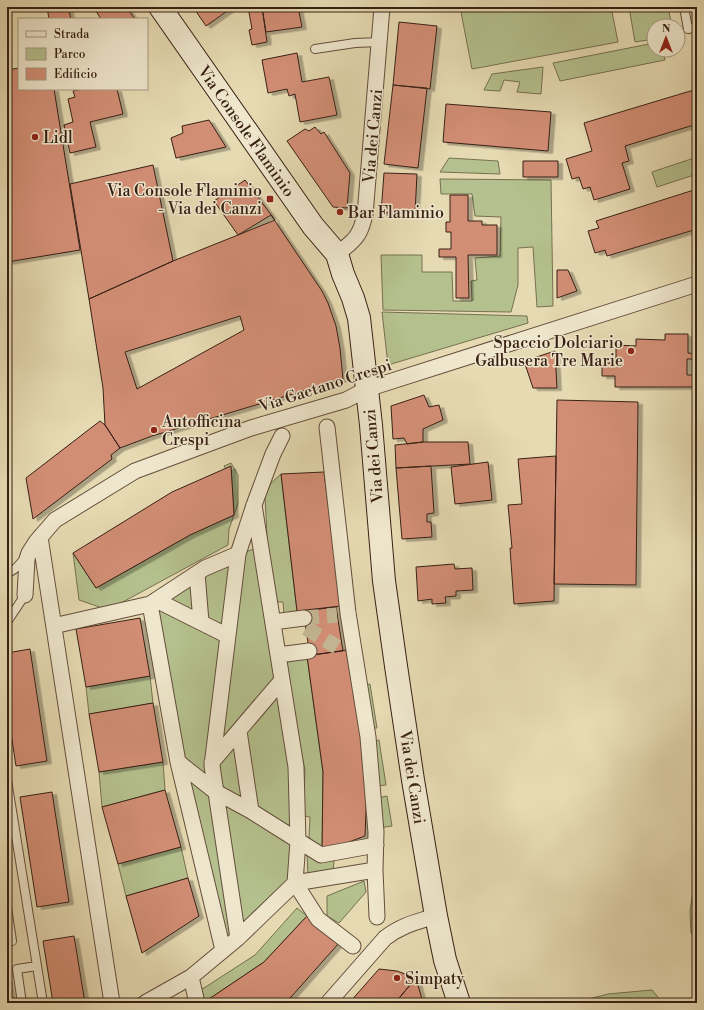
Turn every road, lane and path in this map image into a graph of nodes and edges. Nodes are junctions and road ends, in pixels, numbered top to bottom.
1 (160, 7) edge
2 (382, 7) edge
3 (684, 7) edge
4 (697, 27) edge
5 (380, 42) junction
6 (315, 49) dead end
7 (336, 254) junction
8 (697, 284) edge
9 (367, 389) junction
10 (327, 427) dead end
11 (282, 436) dead end
12 (254, 505) junction
13 (40, 537) junction
14 (29, 553) junction
15 (238, 554) junction
16 (197, 573) junction
17 (7, 574) edge
18 (25, 595) joint
19 (154, 602) junction
20 (7, 622) edge
21 (201, 622) junction
22 (273, 622) junction
23 (301, 622) tunnel mouth
24 (62, 624) dead end
25 (228, 636) junction
26 (310, 651) dead end
27 (278, 655) junction
28 (282, 680) junction
29 (239, 731) junction
30 (178, 762) junction
31 (212, 762) junction
32 (7, 780) edge
33 (216, 792) junction
34 (251, 811) junction
35 (298, 841) junction
36 (376, 845) junction
37 (375, 870) junction
38 (295, 883) junction
39 (7, 907) edge
40 (436, 916) junction
41 (377, 917) dead end
42 (238, 938) junction
43 (12, 941) dead end
44 (354, 946) dead end
45 (223, 950) junction
46 (37, 966) junction
47 (191, 977) junction
48 (22, 1003) edge
49 (43, 1003) edge
50 (112, 1003) edge
51 (146, 1003) edge
52 (197, 1003) edge
53 (328, 1003) edge
54 (459, 1003) edge

1 - 7 street, Via Console Flaminio
2 - 5 street, Via dei Canzi
3 - 4 lane
5 - 6 lane
5 - 7 street, Via dei Canzi
7 - 9 street, Via dei Canzi
8 - 9 street, Via Gaetano Crespi
9 - 13 street, Via Gaetano Crespi
9 - 40 street, Via dei Canzi
10 - 36 street
11 - 12 street
12 - 15 street
12 - 22 street
13 - 14 street, Via Gaetano Crespi
13 - 50 street
14 - 17 lane
14 - 18 street, Via Gaetano Crespi
15 - 16 street
15 - 25 street
16 - 19 street
16 - 21 street
18 - 20 lane
19 - 21 street
19 - 24 street
19 - 30 street
21 - 25 street
22 - 23 street
22 - 27 street
25 - 31 street
26 - 27 street
27 - 28 street
28 - 29 street
28 - 35 street
29 - 31 street
29 - 34 street
30 - 33 street
30 - 45 street
31 - 33 street
32 - 46 lane
33 - 34 street
33 - 42 street
34 - 35 street
35 - 36 street
35 - 38 street
36 - 37 street
37 - 38 street
37 - 41 street
38 - 42 street
38 - 44 street
39 - 43 lane
40 - 53 street
40 - 54 street, Via dei Canzi
42 - 45 street
45 - 47 street
46 - 48 lane
46 - 49 lane
47 - 51 street
47 - 52 street

